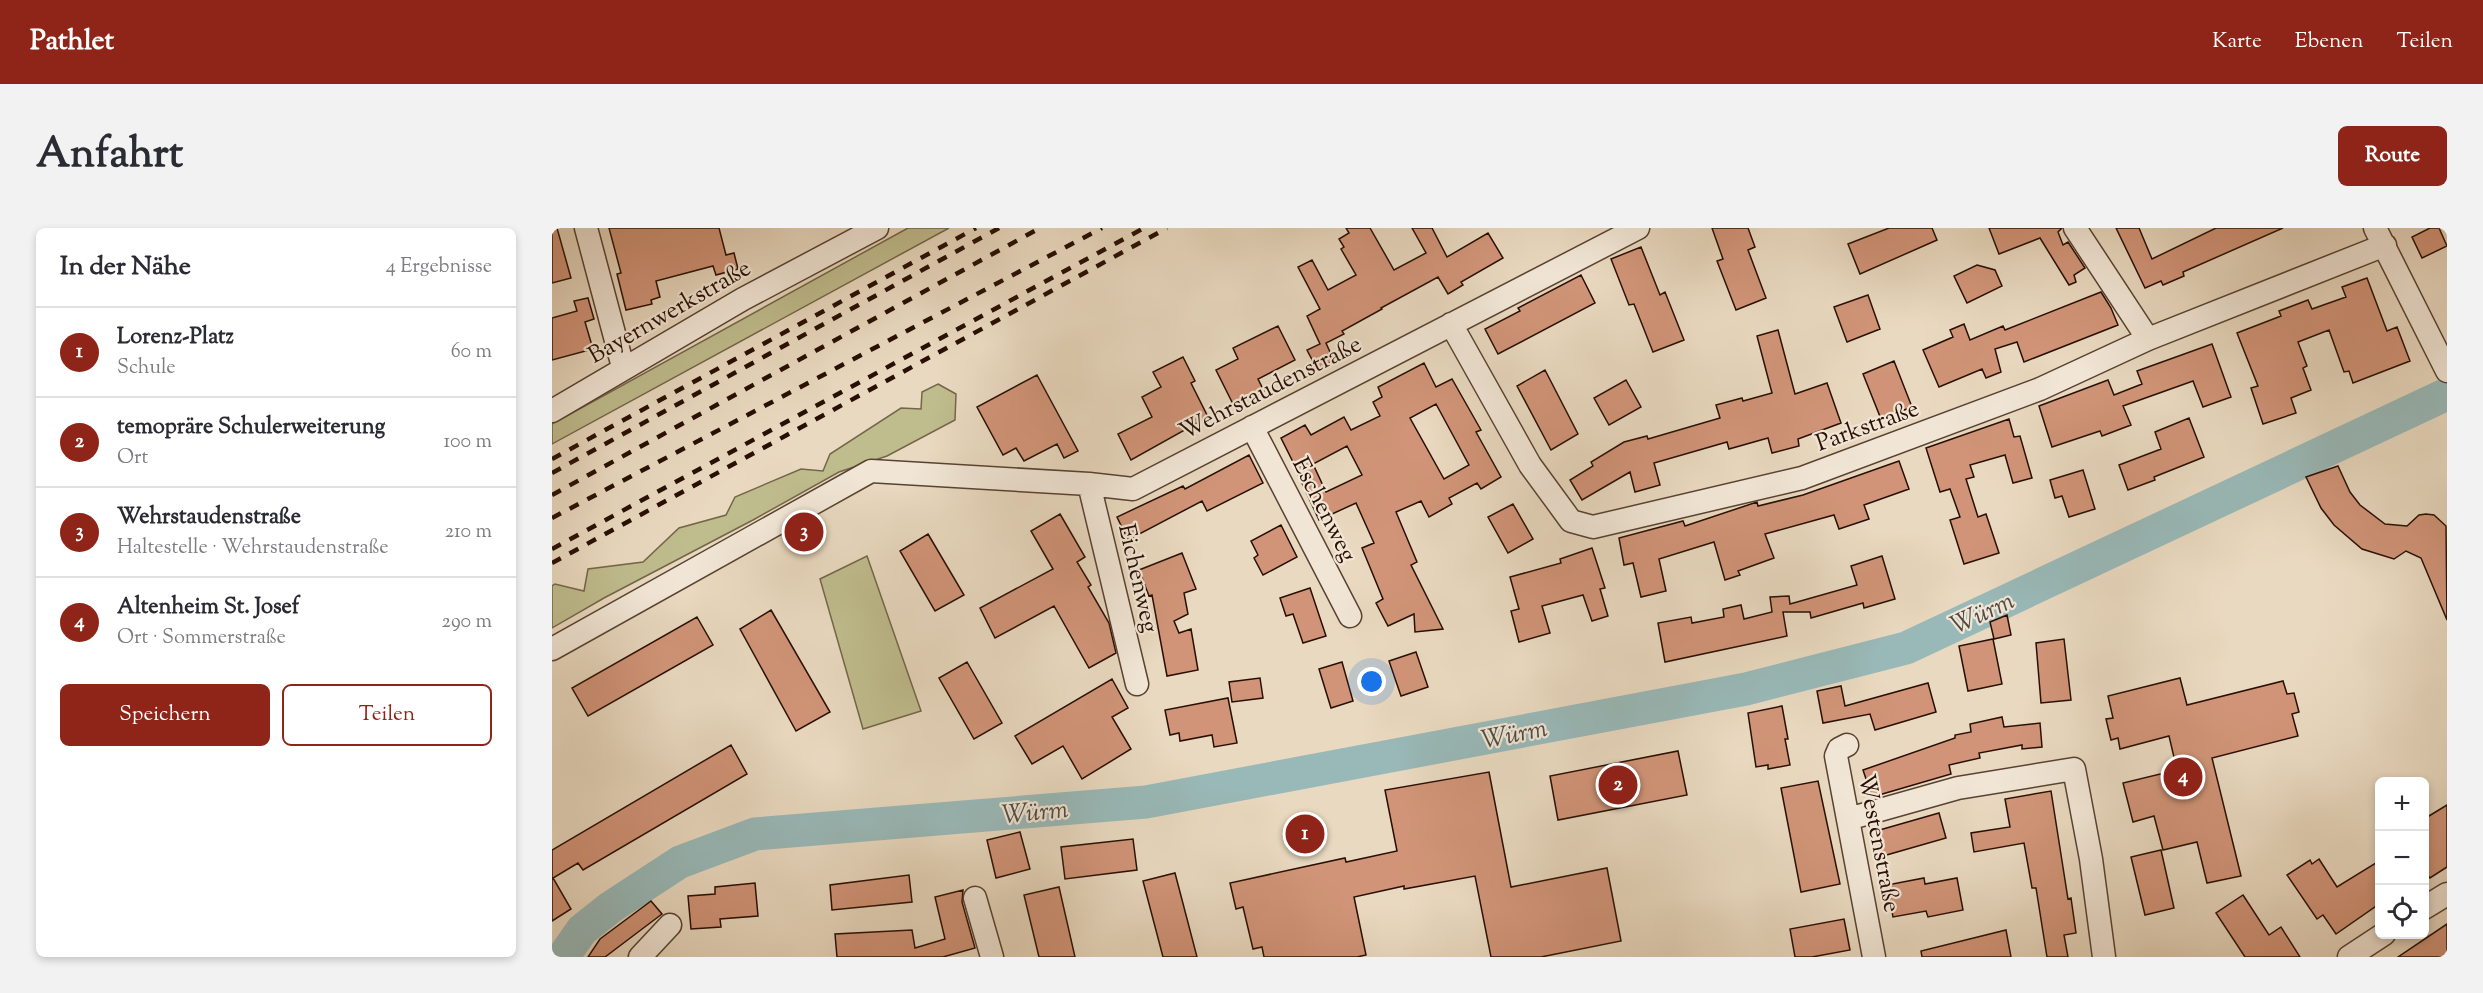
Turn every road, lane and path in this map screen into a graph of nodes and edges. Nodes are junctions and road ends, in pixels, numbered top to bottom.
1 (586, 228) edge
2 (877, 228) edge
3 (1638, 228) edge
4 (2075, 228) edge
5 (2380, 237) edge
6 (1452, 324) junction
7 (2148, 339) junction
8 (2445, 360) edge
9 (623, 367) junction
10 (552, 411) edge
11 (1252, 427) junction
12 (1089, 484) junction
13 (1350, 616) dead end
14 (552, 649) edge
15 (1137, 684) dead end
16 (1847, 745) dead end
17 (1848, 819) junction
18 (2447, 894) edge
19 (975, 898) dead end
20 (2429, 905) edge
21 (670, 925) dead end
22 (2376, 939) edge
23 (640, 957) edge
24 (992, 957) edge
25 (1874, 957) edge
26 (2104, 957) edge
27 (2349, 957) edge

1 - 9 street
2 - 9 street, Bayernwerkstraße
3 - 6 street, Wehrstaudenstraße
4 - 7 street
5 - 7 street, Parkstraße
5 - 8 street
6 - 7 street, Parkstraße
6 - 11 street, Wehrstaudenstraße
9 - 10 street, Bayernwerkstraße
11 - 12 street, Wehrstaudenstraße
11 - 13 street, Eschenweg
12 - 14 street, Wehrstaudenstraße
12 - 15 street, Eichenweg
16 - 17 street, Westenstraße
17 - 25 street, Westenstraße
17 - 26 street
18 - 20 street
19 - 24 street
21 - 23 street
22 - 27 street

